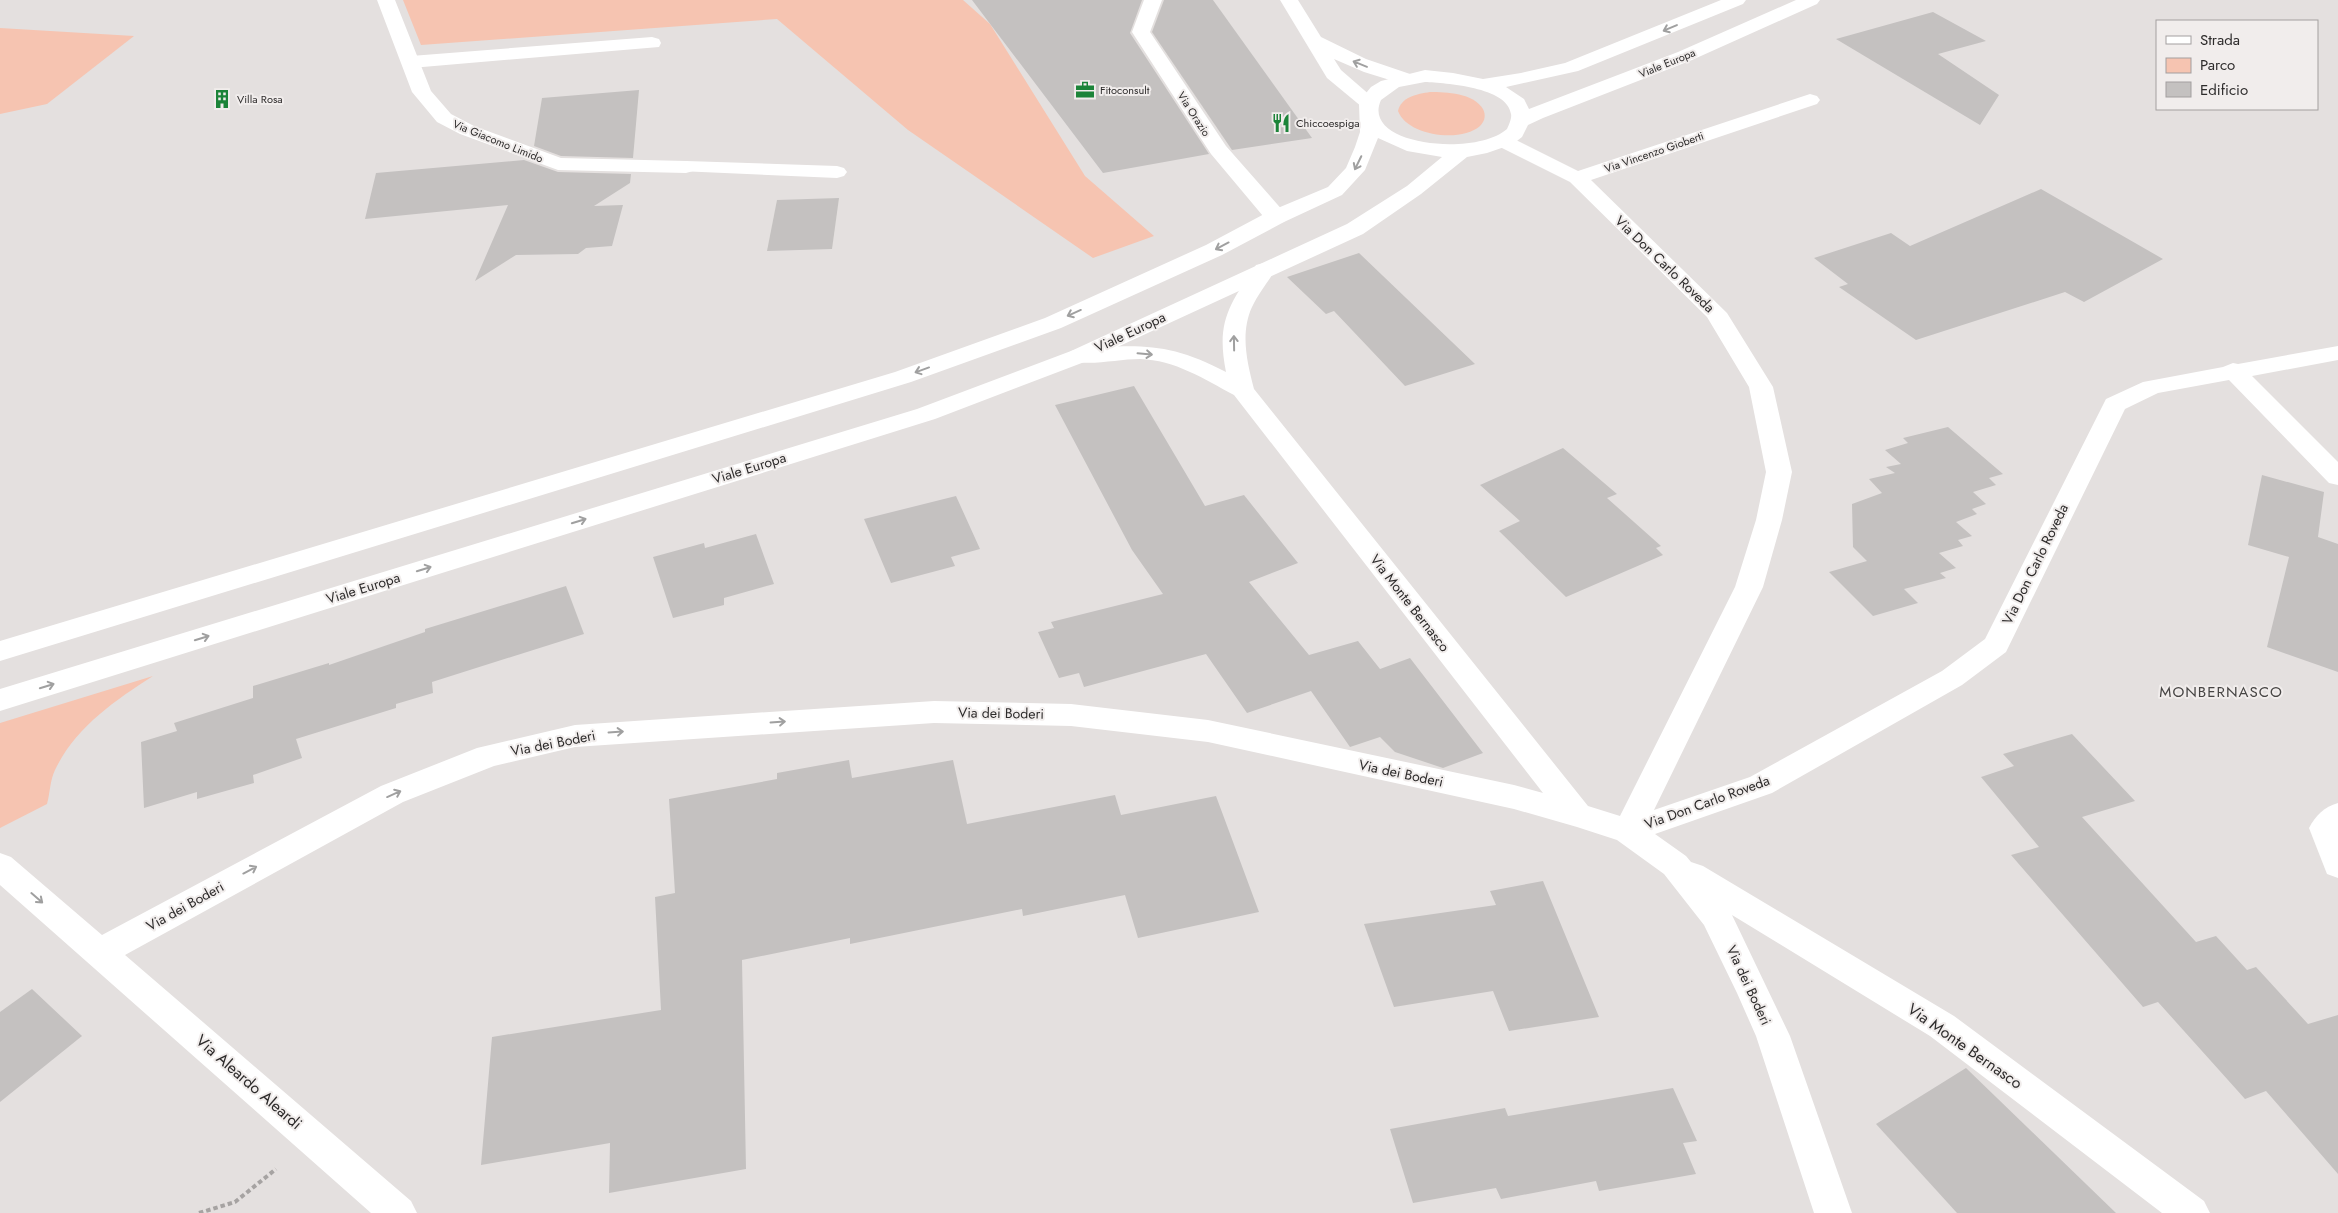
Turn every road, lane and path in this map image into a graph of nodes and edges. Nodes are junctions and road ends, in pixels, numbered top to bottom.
1 (386, 0) edge
2 (1153, 0) edge
3 (1289, 0) edge
4 (1737, 0) edge
5 (1811, 0) edge
6 (1315, 41) junction
7 (652, 43) dead end
8 (412, 62) junction
9 (1406, 79) junction
10 (1484, 84) junction
11 (1810, 100) dead end
12 (1369, 110) junction
13 (1521, 121) junction
14 (1503, 141) junction
15 (1462, 151) junction
16 (837, 172) dead end
17 (1577, 178) junction
18 (1276, 217) junction
19 (1264, 270) junction
20 (2338, 353) edge
21 (1079, 356) junction
22 (2233, 370) junction
23 (1242, 390) junction
24 (2338, 477) edge
25 (0, 651) edge
26 (0, 700) edge
27 (1578, 815) junction
28 (2338, 815) edge
29 (1628, 830) junction
30 (1676, 865) junction
31 (2338, 865) edge
32 (0, 866) edge
33 (100, 952) junction
34 (314, 1139) junction
35 (199, 1213) edge
36 (398, 1213) edge
37 (1833, 1213) edge
38 (2191, 1213) edge

1 - 8 street, Via Giacomo Limido
2 - 18 street, Via Orazio
3 - 6 street, Viale Europa
4 -> 10 street
5 - 13 street, Viale Europa
9 -> 6 street
6 - 12 street, Viale Europa
7 - 8 street
8 - 16 street, Via Giacomo Limido
9 - 10 street
9 - 12 street
10 - 13 street
11 - 17 street, Via Vincenzo Gioberti
12 - 15 street, Viale Europa
12 -> 18 street
13 - 14 street, Viale Europa
14 - 15 street, Viale Europa
14 - 17 street
15 - 19 street, Viale Europa
17 - 29 street, Via Don Carlo Roveda
18 -> 25 street
19 - 21 street, Viale Europa
23 -> 19 street, Via Monte Bernasco
20 - 22 street, Via Don Carlo Roveda
21 -> 23 street, Via Monte Bernasco
26 -> 21 street, Viale Europa
22 - 24 street
22 - 29 street, Via Don Carlo Roveda
23 - 27 street, Via Monte Bernasco
27 - 29 street, Via dei Boderi
33 -> 27 street, Via dei Boderi
28 - 31 street
29 - 30 street, Via dei Boderi
30 - 37 street, Via dei Boderi
30 - 38 street, Via Monte Bernasco
32 -> 33 street
33 - 34 street, Via Aleardo Aleardi
34 - 35 path
34 - 36 street, Via Aleardo Aleardi

